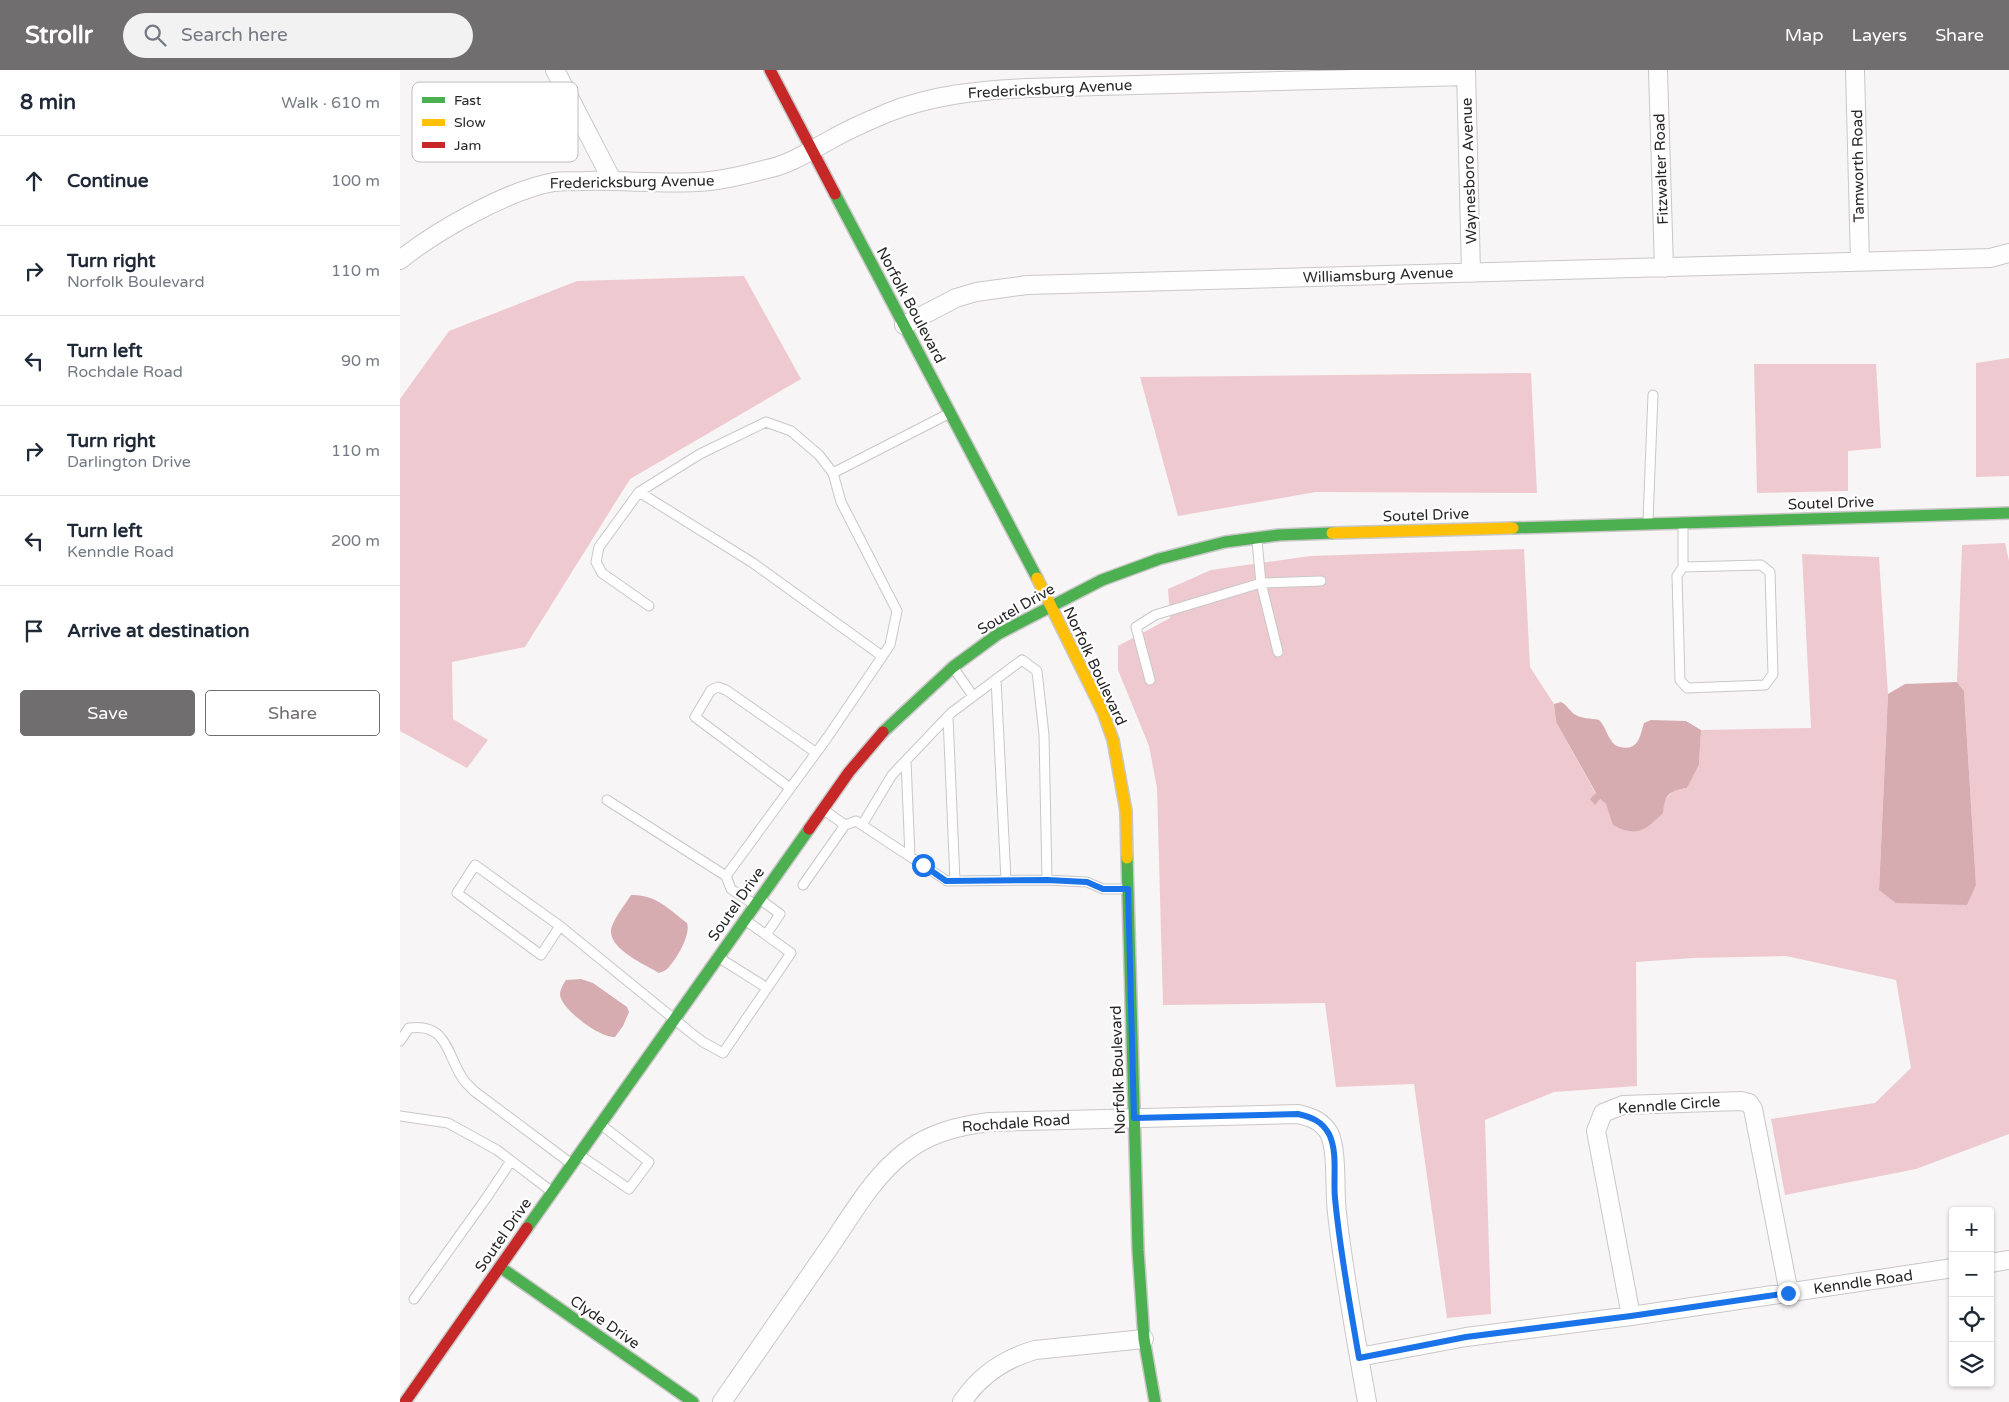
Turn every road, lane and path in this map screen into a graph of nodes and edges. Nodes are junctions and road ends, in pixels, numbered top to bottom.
1 (555, 70) edge
2 (770, 70) edge
3 (1658, 70) edge
4 (1855, 70) edge
5 (1466, 73) edge
6 (561, 82) edge
7 (578, 114) edge
8 (813, 151) junction
9 (612, 180) junction
10 (2009, 253) edge
11 (400, 260) edge
12 (1860, 262) junction
13 (1664, 268) junction
14 (1471, 273) junction
15 (904, 325) junction
16 (1653, 395) dead end
17 (950, 413) junction
18 (833, 473) junction
19 (639, 492) junction
20 (2009, 513) edge
21 (1683, 522) junction
22 (1648, 523) junction
23 (1256, 539) junction
24 (1683, 566) junction
25 (1320, 581) dead end
26 (1261, 582) junction
27 (1051, 605) junction
28 (649, 606) dead end
29 (1278, 652) dead end
30 (882, 656) junction
31 (953, 667) junction
32 (996, 679) junction
33 (1150, 680) dead end
34 (973, 696) junction
35 (948, 717) junction
36 (815, 752) junction
37 (906, 761) junction
38 (790, 788) junction
39 (608, 800) dead end
40 (822, 809) junction
41 (845, 825) junction
42 (862, 825) junction
43 (910, 856) junction
44 (726, 876) junction
45 (1006, 880) junction
46 (1047, 880) junction
47 (955, 881) junction
48 (803, 885) dead end
49 (1128, 889) junction
50 (756, 901) junction
51 (744, 920) junction
52 (560, 926) junction
53 (766, 935) junction
54 (718, 957) junction
55 (767, 988) junction
56 (674, 1019) junction
57 (400, 1042) edge
58 (400, 1116) edge
59 (1134, 1118) junction
60 (600, 1123) junction
61 (575, 1160) junction
62 (511, 1161) junction
63 (552, 1192) junction
64 (2009, 1260) edge
65 (1994, 1262) edge
66 (500, 1267) junction
67 (1949, 1269) edge
68 (1788, 1293) junction
69 (414, 1299) dead end
70 (1631, 1316) junction
71 (1144, 1339) junction
72 (1359, 1358) junction
73 (405, 1402) edge
74 (693, 1402) edge
75 (722, 1402) edge
76 (962, 1402) edge
77 (1155, 1402) edge
78 (1367, 1402) edge

1 - 6 street
2 - 8 main road, Norfolk Boulevard
3 - 13 street, Fitzwalter Road
4 - 12 street, Tamworth Road
5 - 8 street, Fredericksburg Avenue
5 - 14 street, Waynesboro Avenue
7 - 9 street
8 - 9 street, Fredericksburg Avenue
8 - 15 main road, Norfolk Boulevard
9 - 11 street, Fredericksburg Avenue
10 - 12 street, Williamsburg Avenue
12 - 13 street, Williamsburg Avenue
13 - 14 street, Williamsburg Avenue
14 - 15 street, Williamsburg Avenue
15 - 17 main road, Norfolk Boulevard
16 - 22 lane
17 - 18 lane
17 - 27 main road, Norfolk Boulevard
18 - 19 lane
18 - 30 lane
19 - 28 lane
19 - 30 lane
20 - 21 main road, Soutel Drive
21 - 22 main road, Soutel Drive
21 - 24 lane
22 - 23 main road, Soutel Drive
23 - 26 lane
23 - 27 main road, Soutel Drive
24 - 24 lane
25 - 26 lane
26 - 29 lane
26 - 33 lane
27 - 31 main road, Soutel Drive
27 - 49 main road, Norfolk Boulevard
30 - 36 lane
31 - 34 lane
31 - 40 main road, Soutel Drive
32 - 34 lane
32 - 45 lane
32 - 46 lane
34 - 35 lane
35 - 37 lane
35 - 47 lane
36 - 38 lane
36 - 38 lane
37 - 42 lane
37 - 43 lane
38 - 44 lane
39 - 44 lane
40 - 41 lane
40 - 50 main road, Soutel Drive
41 - 42 lane
41 - 48 lane
42 - 43 lane
43 - 47 lane
44 - 50 lane
45 - 46 lane
45 - 47 lane
46 - 49 lane
49 - 59 main road, Norfolk Boulevard
50 - 51 main road, Soutel Drive
50 - 53 lane
51 - 53 lane
51 - 54 main road, Soutel Drive
52 - 52 lane
52 - 56 lane
53 - 55 lane
54 - 55 lane
54 - 56 main road, Soutel Drive
55 - 56 lane
56 - 60 main road, Soutel Drive
57 - 61 lane
58 - 62 lane
59 - 71 main road, Norfolk Boulevard
59 - 72 street, Rochdale Road
59 - 75 street, Rochdale Road
60 - 61 main road, Soutel Drive
60 - 61 lane
61 - 63 main road, Soutel Drive
62 - 63 lane
62 - 69 lane
63 - 66 main road, Soutel Drive
64 - 65 street
66 - 73 main road, Soutel Drive
66 - 74 main road, Clyde Drive
67 - 68 street, Kenndle Road
68 - 70 street, Kenndle Road
68 - 70 street, Kenndle Circle
70 - 72 street, Kenndle Road
71 - 76 street
71 - 77 main road, Norfolk Boulevard
72 - 78 street

